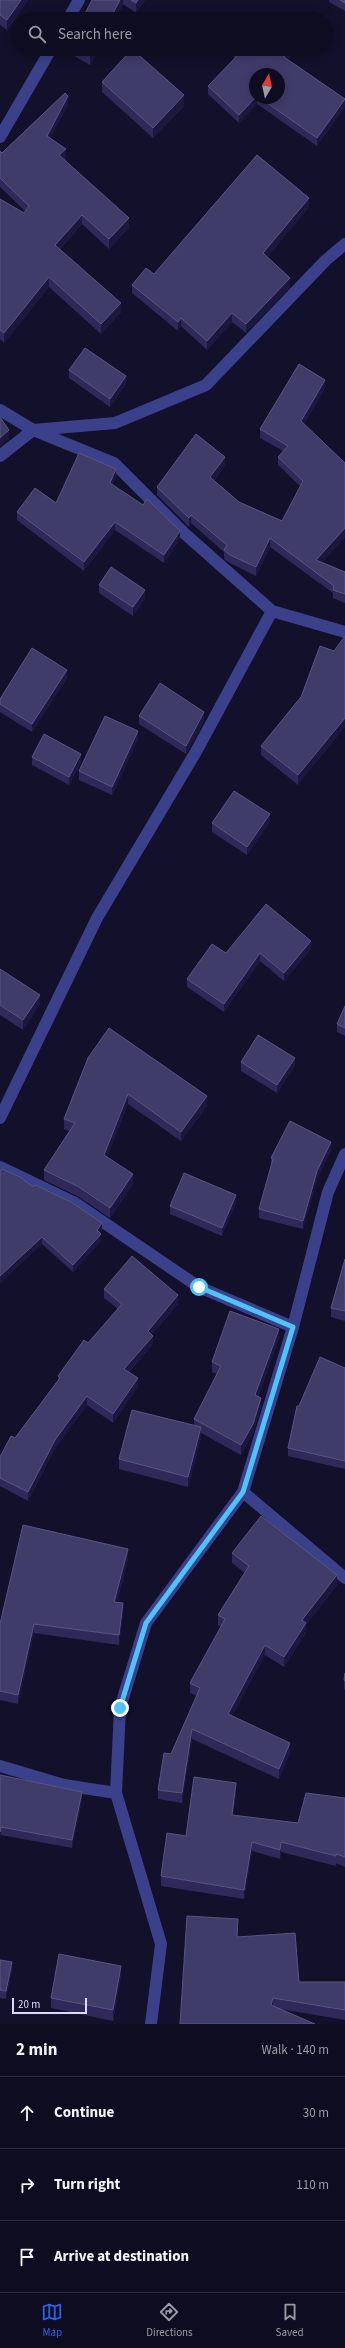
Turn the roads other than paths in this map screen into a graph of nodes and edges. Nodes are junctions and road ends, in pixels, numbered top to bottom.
1 (79, 0) edge
2 (72, 12) edge
3 (47, 56) edge
4 (0, 137) edge
5 (345, 244) edge
6 (0, 410) edge
7 (33, 430) junction
8 (0, 456) edge
9 (272, 611) junction
10 (345, 632) edge
11 (0, 1118) edge
12 (345, 1154) edge
13 (0, 1167) edge
14 (293, 1327) junction
15 (243, 1492) junction
16 (345, 1578) edge
17 (0, 1766) edge
18 (116, 1793) junction
19 (151, 2024) edge

1 - 2 street
3 - 4 street
5 - 7 street
6 - 7 street
7 - 8 street
7 - 9 street
9 - 10 street
9 - 11 street
12 - 14 street
13 - 14 street
14 - 15 street
15 - 16 street
15 - 18 street
17 - 18 street
18 - 19 street

